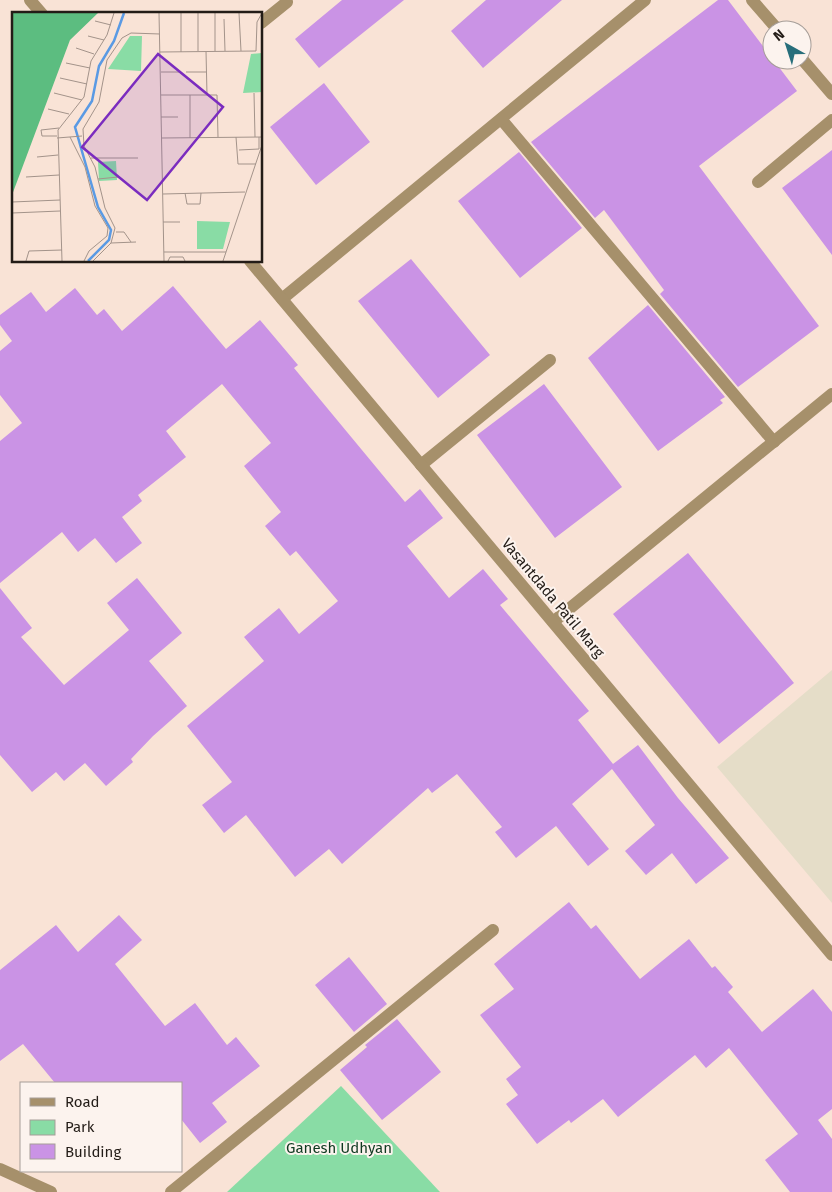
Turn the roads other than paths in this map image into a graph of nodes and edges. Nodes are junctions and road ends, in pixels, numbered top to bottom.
1 (30, 0) edge
2 (752, 0) edge
3 (287, 2) dead end
4 (638, 2) edge
5 (40, 12) edge
6 (769, 20) edge
7 (262, 22) edge
8 (811, 70) edge
9 (832, 94) edge
10 (501, 120) junction
11 (832, 120) edge
12 (758, 182) dead end
13 (251, 262) edge
14 (282, 299) junction
15 (550, 360) dead end
16 (832, 394) edge
17 (774, 442) junction
18 (421, 465) junction
19 (553, 622) junction
20 (493, 930) dead end
21 (832, 955) edge
22 (0, 1169) edge
23 (51, 1192) edge
24 (171, 1192) edge

1 - 5 street
2 - 6 street
3 - 7 street
4 - 10 street
8 - 9 street
10 - 14 street
10 - 17 street
11 - 12 street
13 - 14 street, Vasantdada Patil Marg
14 - 18 street, Vasantdada Patil Marg
15 - 18 street
16 - 17 street
17 - 19 street
18 - 19 street, Vasantdada Patil Marg
19 - 21 street, Vasantdada Patil Marg
20 - 24 street
22 - 23 street

